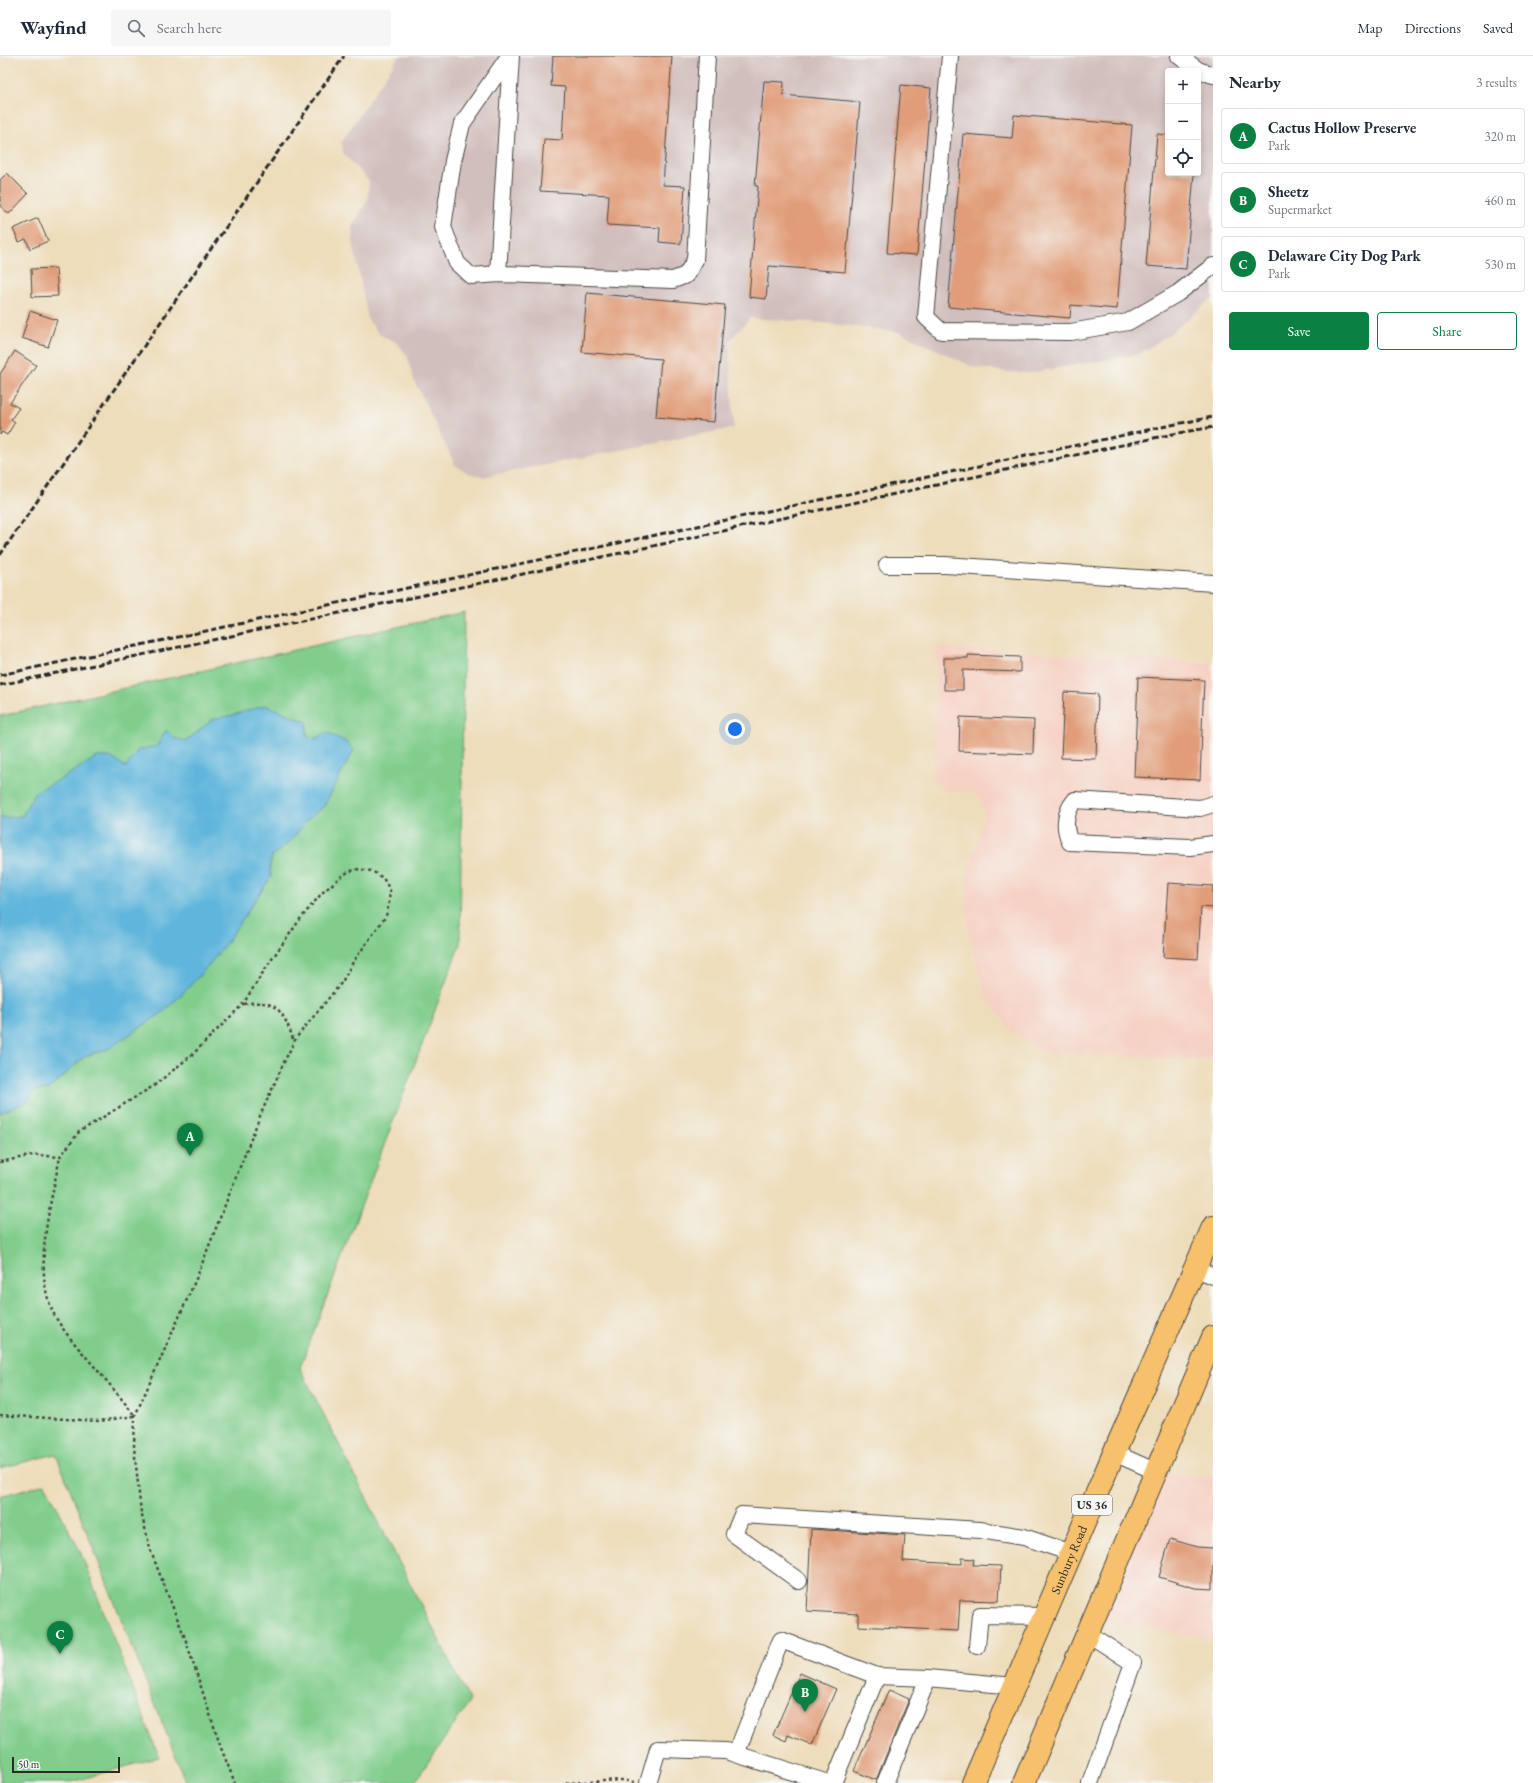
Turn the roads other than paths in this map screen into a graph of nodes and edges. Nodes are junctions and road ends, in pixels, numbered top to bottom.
1 (510, 56) edge
2 (707, 56) edge
3 (950, 56) edge
4 (1179, 56) edge
5 (1213, 75) edge
6 (1213, 266) edge
7 (498, 274) junction
8 (887, 565) dead end
9 (1213, 583) edge
10 (1213, 804) edge
11 (1213, 844) edge
12 (1213, 1227) edge
13 (1204, 1272) edge
14 (1213, 1337) edge
15 (1114, 1453) junction
16 (1157, 1472) junction
17 (1071, 1553) junction
18 (799, 1581) dead end
19 (1044, 1616) junction
20 (1088, 1633) junction
21 (977, 1646) dead end
22 (877, 1676) junction
23 (928, 1678) junction
24 (1014, 1686) junction
25 (736, 1754) junction
26 (1027, 1782) edge
27 (644, 1783) edge
28 (828, 1783) edge
29 (833, 1783) edge
30 (885, 1783) edge
31 (973, 1783) edge
32 (1090, 1783) edge

1 - 7 street
1 - 7 street
2 - 7 street
3 - 6 street
4 - 5 street
8 - 9 street
10 - 11 street
12 - 13 highway, Sunbury Road / US 36
13 - 15 highway, Sunbury Road / US 36
14 - 16 highway
15 - 16 street
15 - 17 highway, Sunbury Road / US 36
16 - 20 highway
17 - 18 street
17 - 19 highway, Sunbury Road / US 36
19 - 21 street
19 - 24 highway, Sunbury Road / US 36
20 - 26 highway
20 - 32 street
22 - 23 street
22 - 25 street
22 - 29 street
23 - 24 street
23 - 30 street
24 - 31 highway, Sunbury Road / US 36
25 - 27 street
25 - 28 street

